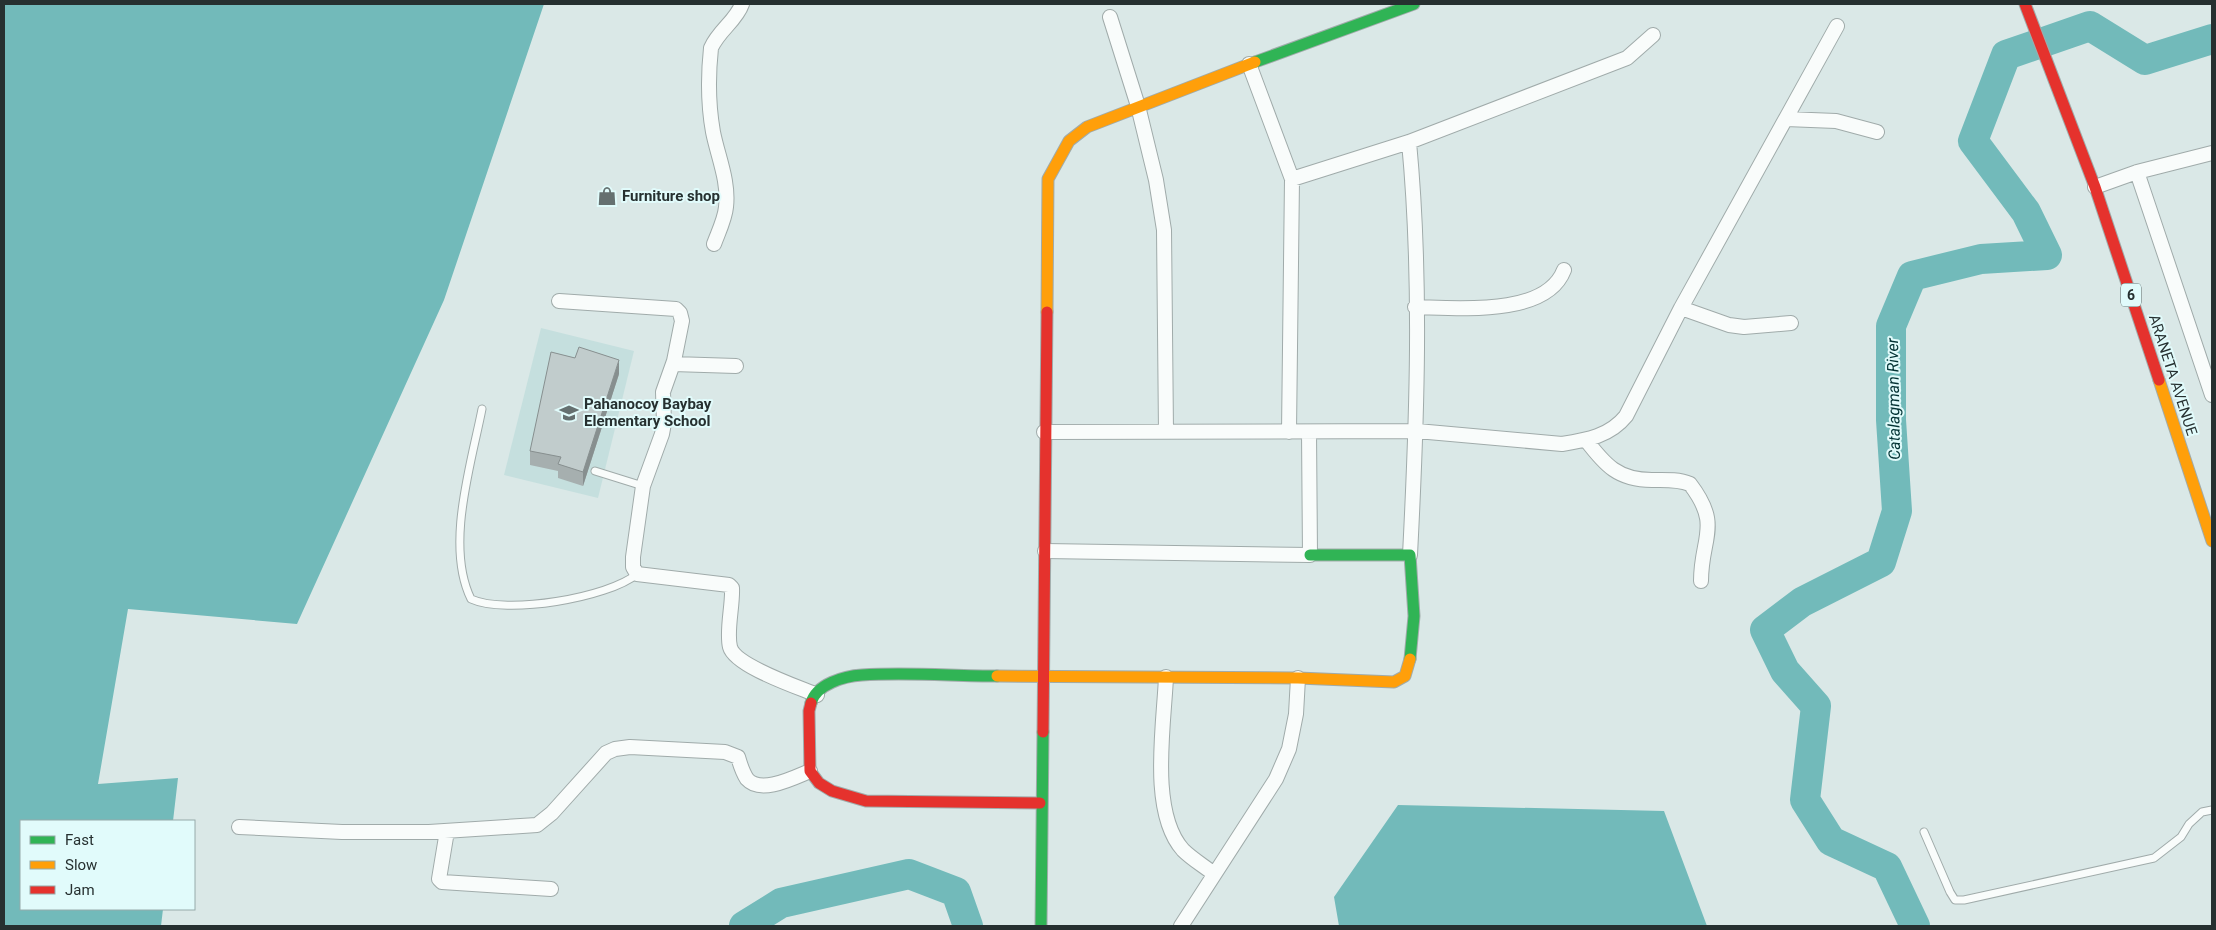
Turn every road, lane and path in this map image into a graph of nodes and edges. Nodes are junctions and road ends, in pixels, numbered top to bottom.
1 (742, 4) edge
2 (1414, 4) edge
3 (2025, 4) edge
4 (1110, 17) dead end
5 (1837, 26) dead end
6 (1653, 36) dead end
7 (1249, 64) junction
8 (1138, 106) junction
9 (1786, 119) junction
10 (1876, 132) dead end
11 (1409, 142) junction
12 (2212, 152) edge
13 (2137, 172) junction
14 (1292, 179) junction
15 (2095, 187) junction
16 (714, 244) dead end
17 (1564, 270) dead end
18 (560, 301) dead end
19 (1415, 307) junction
20 (1681, 308) junction
21 (1791, 323) dead end
22 (673, 364) junction
23 (736, 366) dead end
24 (2212, 395) edge
25 (482, 409) dead end
26 (1417, 431) junction
27 (1044, 432) junction
28 (1166, 432) junction
29 (1289, 432) junction
30 (1309, 432) junction
31 (1586, 440) junction
32 (595, 471) dead end
33 (643, 486) junction
34 (2212, 541) edge
35 (1045, 551) junction
36 (1310, 555) junction
37 (1410, 555) junction
38 (637, 574) junction
39 (1700, 582) dead end
40 (1043, 676) junction
41 (1166, 677) junction
42 (1298, 678) junction
43 (817, 695) junction
44 (810, 771) junction
45 (1040, 803) junction
46 (2212, 810) edge
47 (239, 827) dead end
48 (447, 831) junction
49 (1924, 832) dead end
50 (1214, 874) junction
51 (551, 889) dead end
52 (1041, 926) edge
53 (1181, 926) edge

1 - 16 street
2 - 7 street
3 - 15 street, ARANETA AVENUE / 6
4 - 8 street
5 - 9 street
6 - 11 street
7 - 8 street
7 - 14 street
8 - 27 street
8 - 28 street
9 - 10 street
9 - 20 street
11 - 14 street
11 - 19 street
12 - 13 street
13 - 15 street
13 - 24 street
14 - 29 street
15 - 34 street, ARANETA AVENUE / 6
17 - 19 street
18 - 22 street
19 - 26 street
20 - 21 street
20 - 31 street
22 - 23 street
22 - 33 street
25 - 38 lane
26 - 30 street
26 - 31 street
26 - 37 street
27 - 28 street
27 - 35 street
28 - 29 street
29 - 30 street
30 - 36 street
31 - 39 street
32 - 33 lane
33 - 38 street
35 - 36 street
35 - 40 street
36 - 37 street
37 - 42 street
38 - 43 street
40 - 41 street
40 - 43 street
40 - 45 street
41 - 42 street
41 - 50 street
42 - 50 street
43 - 44 street
44 - 45 street
44 - 48 street
45 - 52 street
46 - 49 lane
47 - 48 street
48 - 51 street
50 - 53 street

